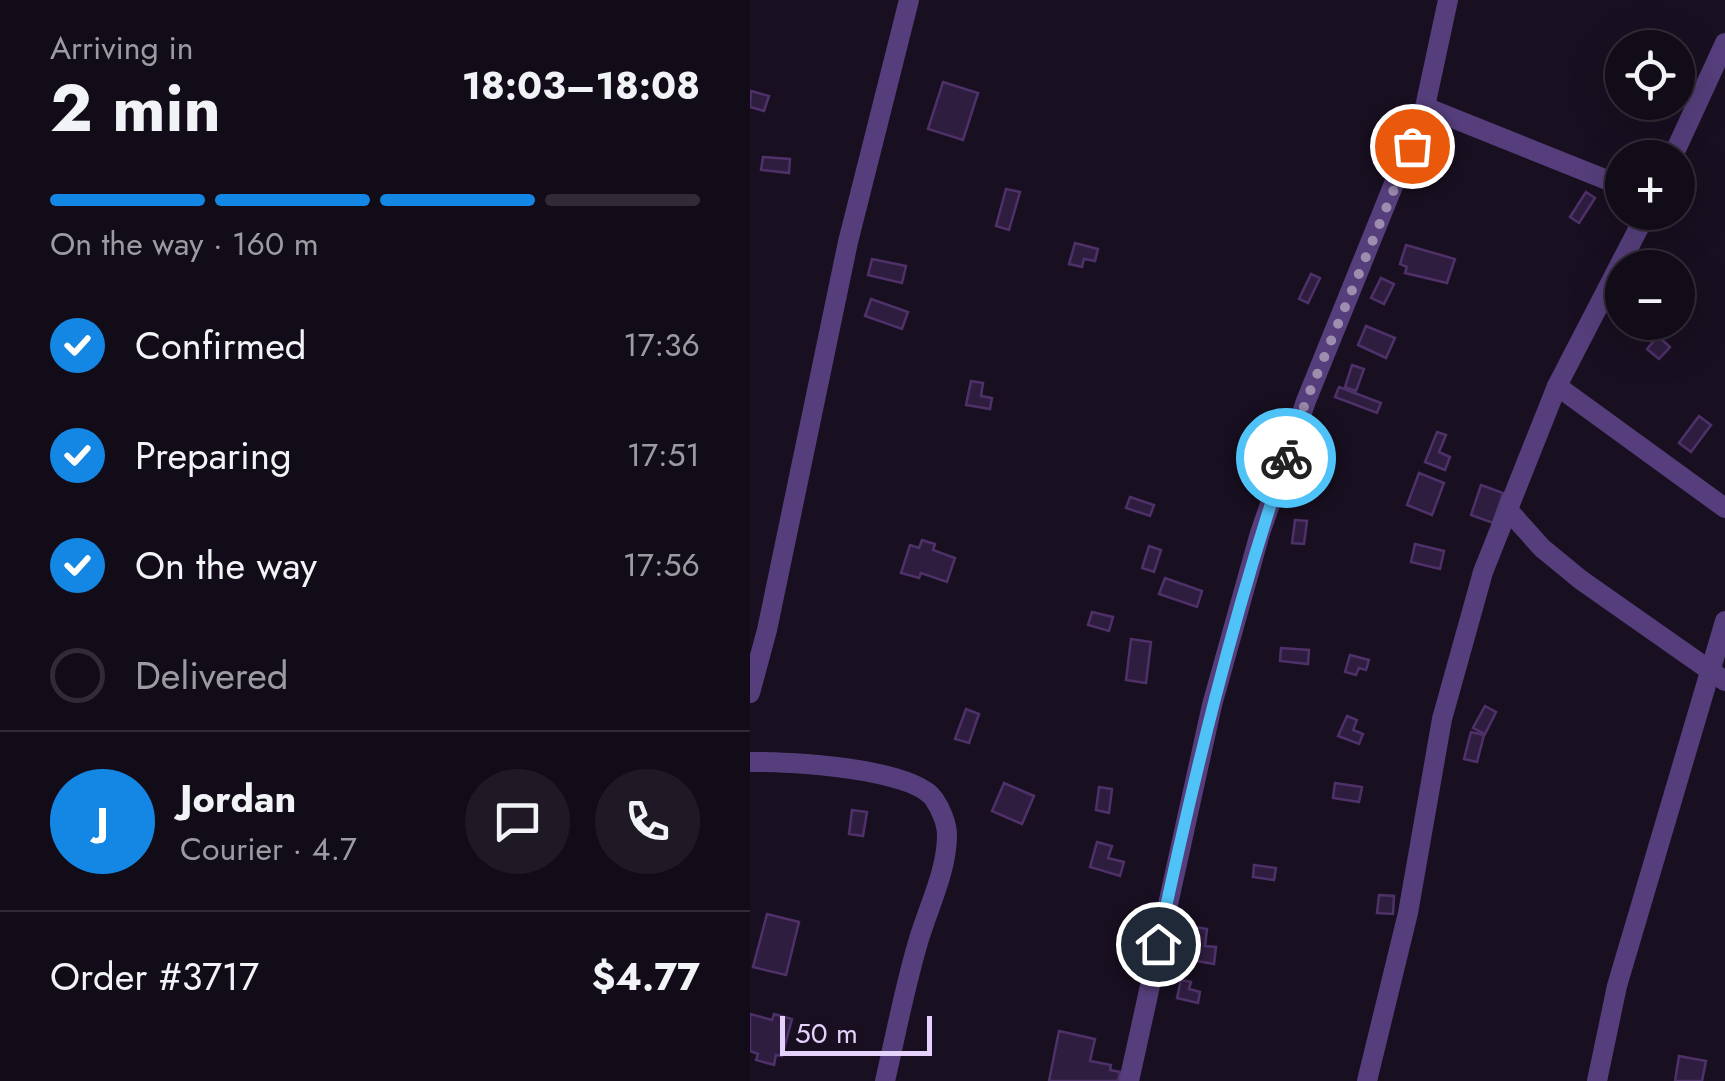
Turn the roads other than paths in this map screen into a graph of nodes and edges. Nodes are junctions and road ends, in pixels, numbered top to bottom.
1 (908, 0) edge
2 (1448, 0) edge
3 (1725, 43) edge
4 (1426, 107) junction
5 (1680, 140) edge
6 (1605, 179) edge
7 (1637, 230) edge
8 (1557, 386) junction
9 (1725, 508) edge
10 (1508, 510) junction
11 (1725, 621) edge
12 (1718, 676) edge
13 (750, 694) edge
14 (750, 762) edge
15 (885, 1081) edge
16 (1128, 1081) edge
17 (1367, 1081) edge
18 (1597, 1081) edge

1 - 13 street
2 - 4 street
3 - 5 street
4 - 6 street
4 - 16 street
7 - 8 street
8 - 9 street
8 - 10 street
10 - 12 street
10 - 17 street
11 - 12 street
12 - 18 street
14 - 15 street

